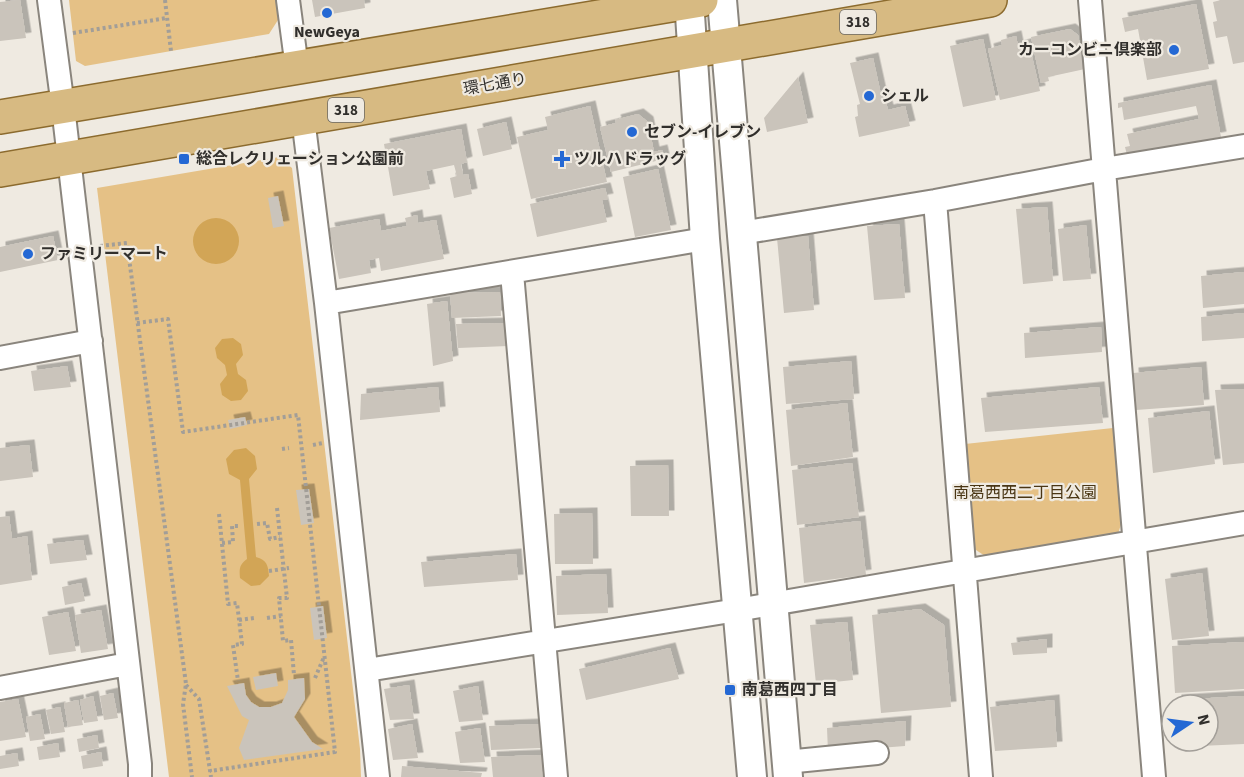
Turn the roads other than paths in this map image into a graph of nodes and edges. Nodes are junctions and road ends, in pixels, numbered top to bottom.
1 (49, 0) edge
2 (288, 0) edge
3 (722, 0) edge
4 (990, 0) edge
5 (1090, 0) edge
6 (693, 1) edge
7 (726, 44) junction
8 (692, 51) junction
9 (297, 68) junction
10 (63, 107) junction
11 (0, 117) edge
12 (303, 118) junction
13 (1244, 146) edge
14 (69, 158) junction
15 (1104, 169) junction
16 (0, 170) edge
17 (935, 201) junction
18 (741, 232) junction
19 (705, 239) junction
20 (512, 273) junction
21 (326, 303) junction
22 (91, 341) junction
23 (0, 358) edge
24 (1244, 523) edge
25 (1134, 542) junction
26 (964, 571) junction
27 (773, 603) junction
28 (737, 610) junction
29 (545, 641) junction
30 (128, 664) junction
31 (367, 670) junction
32 (0, 687) edge
33 (877, 753) dead end
34 (787, 770) edge
35 (140, 777) edge
36 (378, 777) edge
37 (556, 777) edge
38 (752, 777) edge
39 (981, 777) edge
40 (1154, 777) edge

1 - 10 street
2 - 9 street
3 - 7 street
4 - 7 main road, 環七通り / 318
5 - 15 street
6 - 8 street
6 - 9 main road
7 - 8 main road, 環七通り / 318
7 - 18 street
8 - 12 main road, 環七通り / 318
8 - 19 street
9 - 10 main road
10 - 11 main road
10 - 14 street
12 - 14 main road, 環七通り / 318
12 - 21 street
13 - 15 street
14 - 16 main road, 環七通り / 318
14 - 22 street
15 - 17 street
15 - 25 street
17 - 18 street
17 - 26 street
18 - 27 street
19 - 20 street
19 - 28 street
20 - 21 street
20 - 29 street
21 - 31 street
22 - 23 street
22 - 30 street
24 - 25 street
25 - 26 street
25 - 40 street
26 - 27 street
26 - 39 street
27 - 28 street
27 - 34 street
28 - 29 street
28 - 38 street
29 - 31 street
29 - 37 street
30 - 32 street
30 - 35 street
31 - 36 street
33 - 34 street

